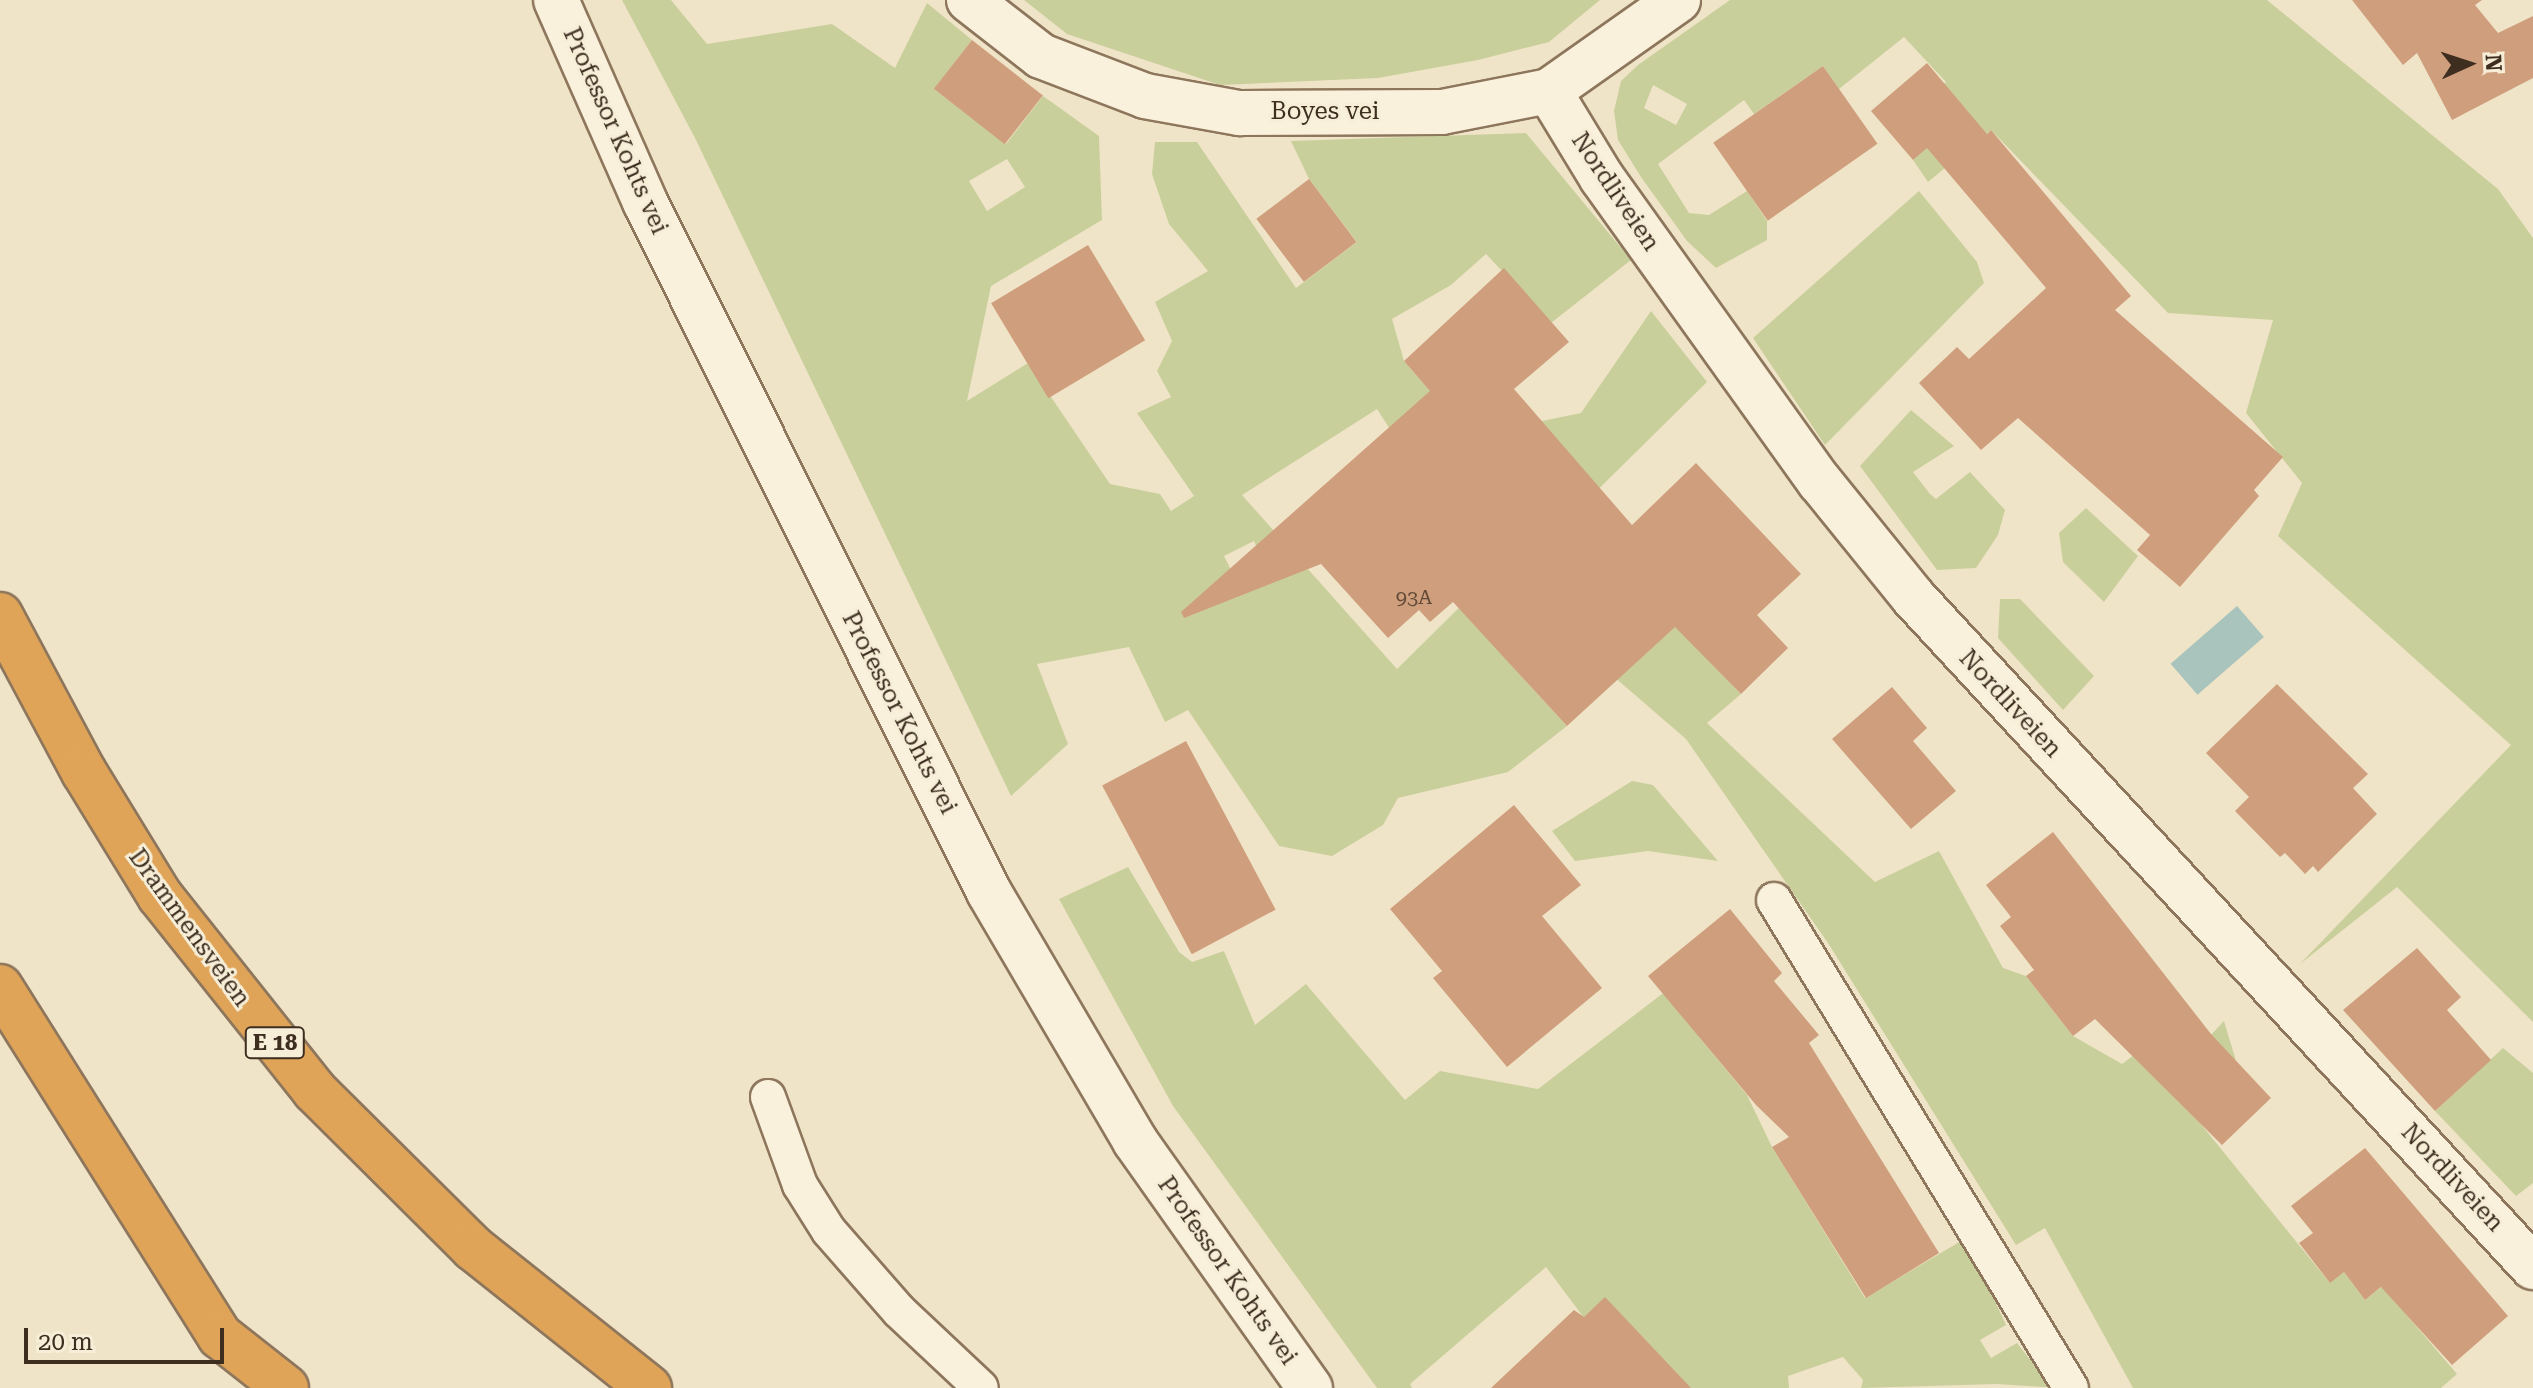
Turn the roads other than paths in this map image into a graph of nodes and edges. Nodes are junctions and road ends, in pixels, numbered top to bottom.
1 (556, 0) edge
2 (969, 0) edge
3 (1678, 0) edge
4 (1549, 91) junction
5 (0, 615) edge
6 (1774, 900) dead end
7 (0, 987) edge
8 (768, 1097) dead end
9 (2533, 1267) edge
10 (286, 1388) edge
11 (649, 1388) edge
12 (981, 1388) edge
13 (1310, 1388) edge
14 (2071, 1388) edge

1 - 13 street, Professor Kohts vei
2 - 4 street, Boyes vei
3 - 4 street, Boyes vei
4 - 9 street, Nordliveien
5 - 11 highway, Drammensveien / E 18
6 - 14 lane
7 - 10 highway
8 - 12 lane

